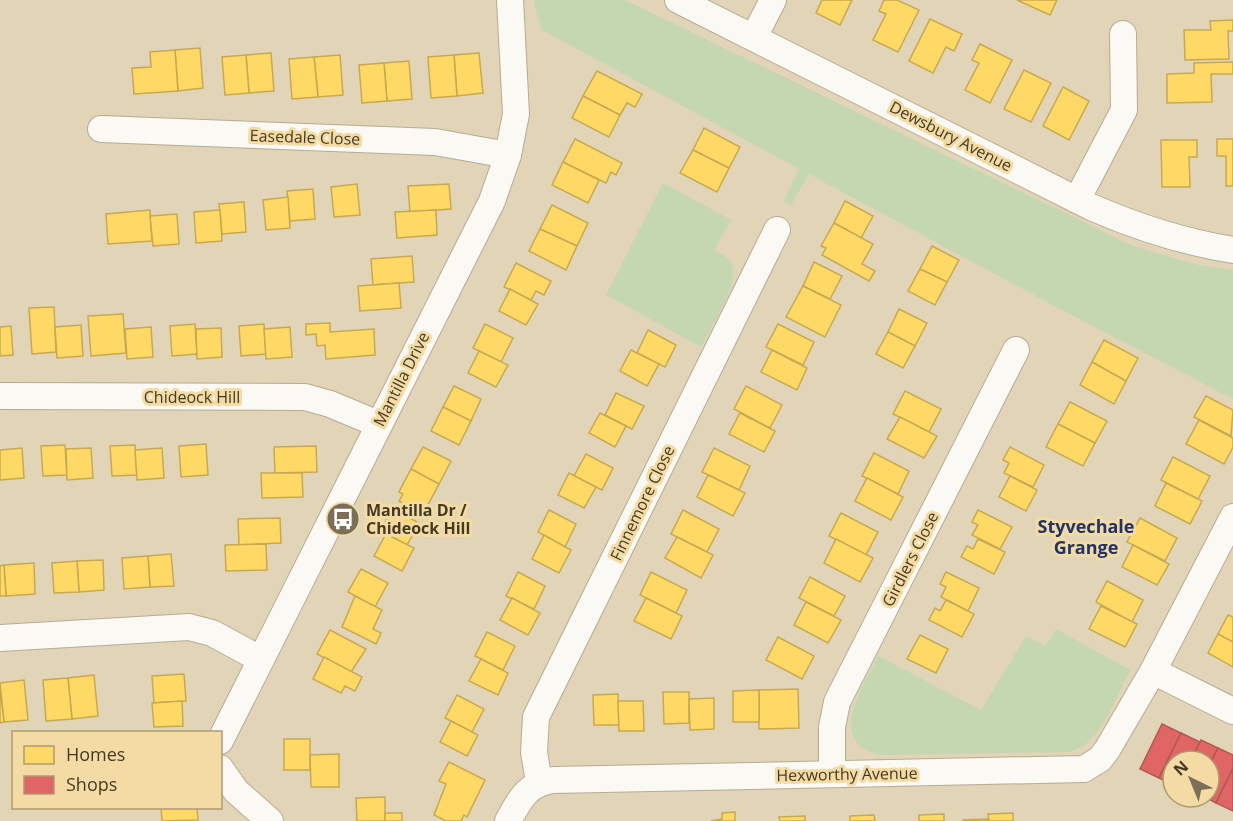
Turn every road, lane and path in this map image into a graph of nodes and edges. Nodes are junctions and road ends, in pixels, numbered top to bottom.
1 (510, 0) edge
2 (678, 0) edge
3 (773, 0) edge
4 (1122, 26) dead end
5 (754, 37) junction
6 (101, 129) dead end
7 (508, 155) junction
8 (1077, 200) junction
9 (777, 230) dead end
10 (1233, 250) edge
11 (1016, 350) dead end
12 (0, 396) edge
13 (378, 424) junction
14 (1233, 517) edge
15 (0, 638) edge
16 (260, 659) junction
17 (1153, 671) junction
18 (1233, 711) edge
19 (222, 737) edge
20 (222, 771) edge
21 (832, 774) junction
22 (539, 782) junction
23 (257, 817) edge
24 (508, 821) edge

1 - 7 street, Mantilla Drive
2 - 5 street, Dewsbury Avenue
3 - 5 street
4 - 8 street
5 - 8 street, Dewsbury Avenue
6 - 7 street, Easedale Close
7 - 13 street, Mantilla Drive
8 - 10 street, Dewsbury Avenue
9 - 22 street, Finnemore Close
11 - 21 street, Girdlers Close
12 - 13 street, Chideock Hill
13 - 16 street, Mantilla Drive
14 - 17 street, Hexworthy Avenue
15 - 16 street
16 - 19 street, Mantilla Drive
17 - 18 street
17 - 21 street, Hexworthy Avenue
20 - 23 street
21 - 22 street, Hexworthy Avenue
22 - 24 street

